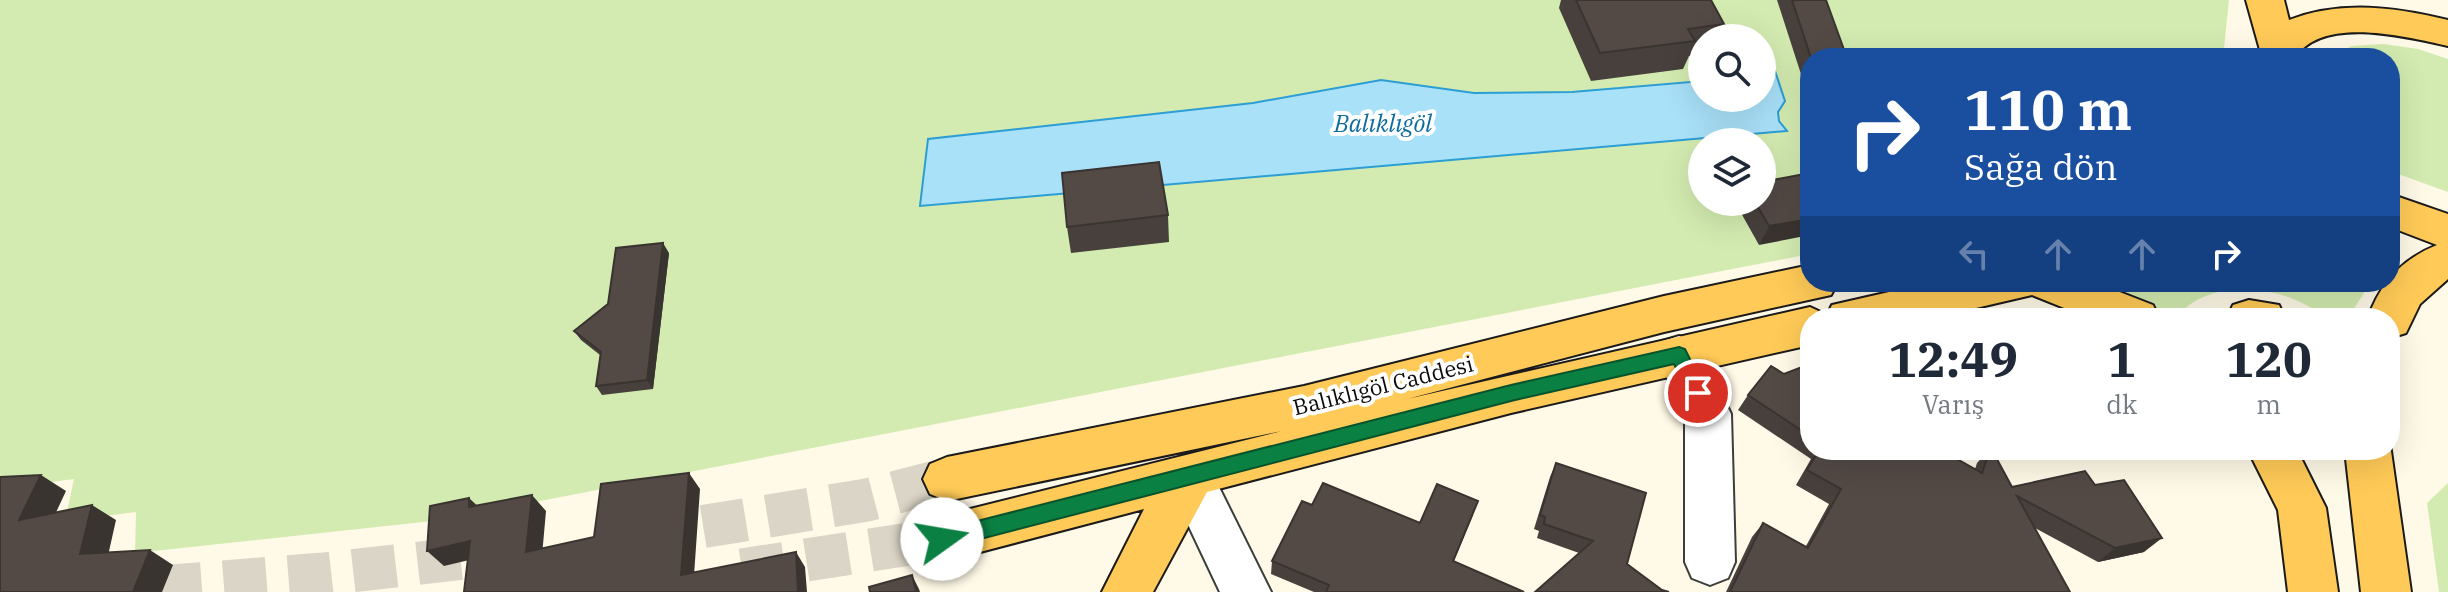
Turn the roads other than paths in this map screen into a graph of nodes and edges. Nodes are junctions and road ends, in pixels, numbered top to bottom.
1 (2265, 0) edge
2 (2373, 0) edge
3 (2448, 33) edge
4 (2276, 48) edge
5 (2283, 48) edge
6 (2400, 216) edge
7 (2400, 229) edge
8 (2444, 240) edge
9 (1800, 285) edge
10 (1971, 292) edge
11 (2072, 292) edge
12 (1895, 308) edge
13 (2112, 308) edge
14 (2393, 308) edge
15 (1800, 328) edge
16 (1679, 355) junction
17 (2277, 460) edge
18 (2369, 460) edge
19 (1190, 478) junction
20 (947, 479) tunnel mouth
21 (942, 539) tunnel mouth
22 (1710, 562) dead end
23 (1127, 592) edge
24 (1246, 592) edge
25 (2313, 592) edge
26 (2386, 592) edge

1 - 4 main road
2 - 3 main road
3 - 5 main road
6 - 8 main road
7 - 8 main road
8 - 14 main road
9 - 20 main road, Balıklıgöl Caddesi
10 - 12 main road
11 - 13 main road
15 - 16 main road, Balıklıgöl Caddesi
16 - 19 main road, Balıklıgöl Caddesi
16 - 22 street
17 - 25 main road
18 - 26 main road
19 - 21 main road, Balıklıgöl Caddesi
19 - 23 main road
19 - 24 street

